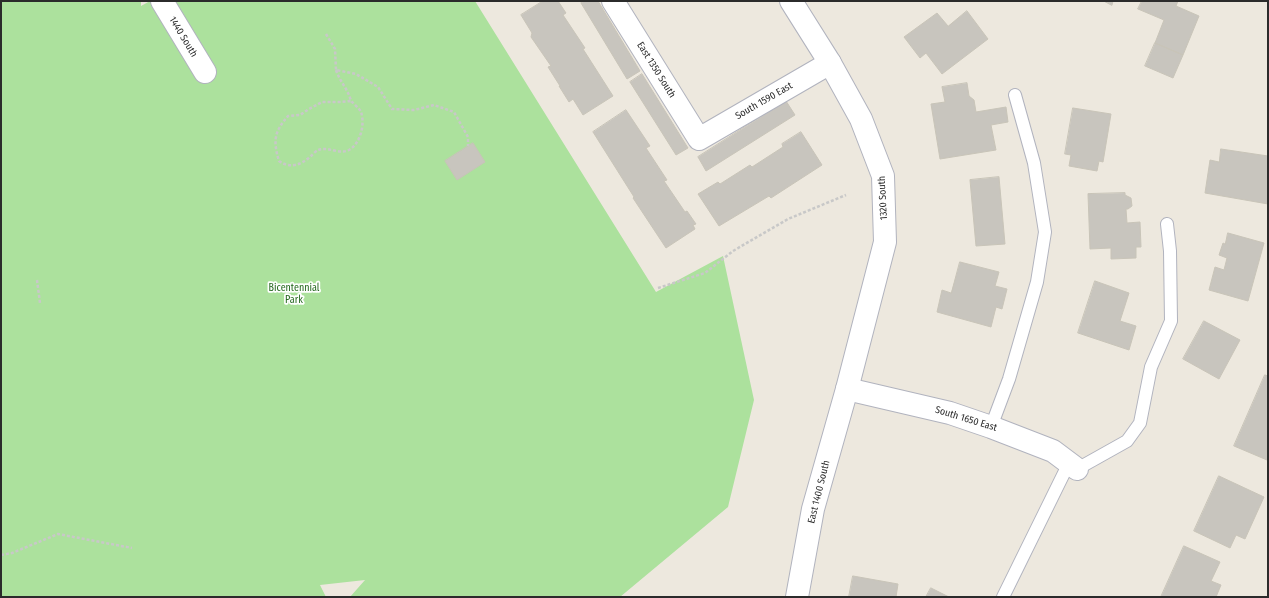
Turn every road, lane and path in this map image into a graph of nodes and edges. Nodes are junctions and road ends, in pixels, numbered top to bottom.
1 (162, 1) edge
2 (613, 1) edge
3 (791, 1) edge
4 (326, 34) dead end
5 (830, 62) junction
6 (336, 70) junction
7 (205, 72) dead end
8 (1015, 95) dead end
9 (351, 101) junction
10 (699, 139) joint
11 (468, 146) dead end
12 (846, 195) dead end
13 (1167, 224) dead end
14 (37, 280) dead end
15 (658, 288) dead end
16 (40, 303) dead end
17 (847, 389) junction
18 (991, 427) junction
19 (1073, 466) junction
20 (132, 548) dead end
21 (1, 555) edge
22 (797, 597) edge
23 (1002, 597) edge

1 - 7 street, 1440 South
2 - 10 street, East 1350 South
3 - 5 street, 1320 South
4 - 6 path
5 - 10 street, South 1590 East
5 - 17 street, 1320 South
6 - 9 path
6 - 11 path
8 - 18 lane
9 - 9 path
12 - 15 path
13 - 19 lane
14 - 16 path
17 - 18 street, South 1650 East
17 - 22 street, East 1400 South
18 - 19 street, South 1650 East
19 - 23 lane
20 - 21 path

